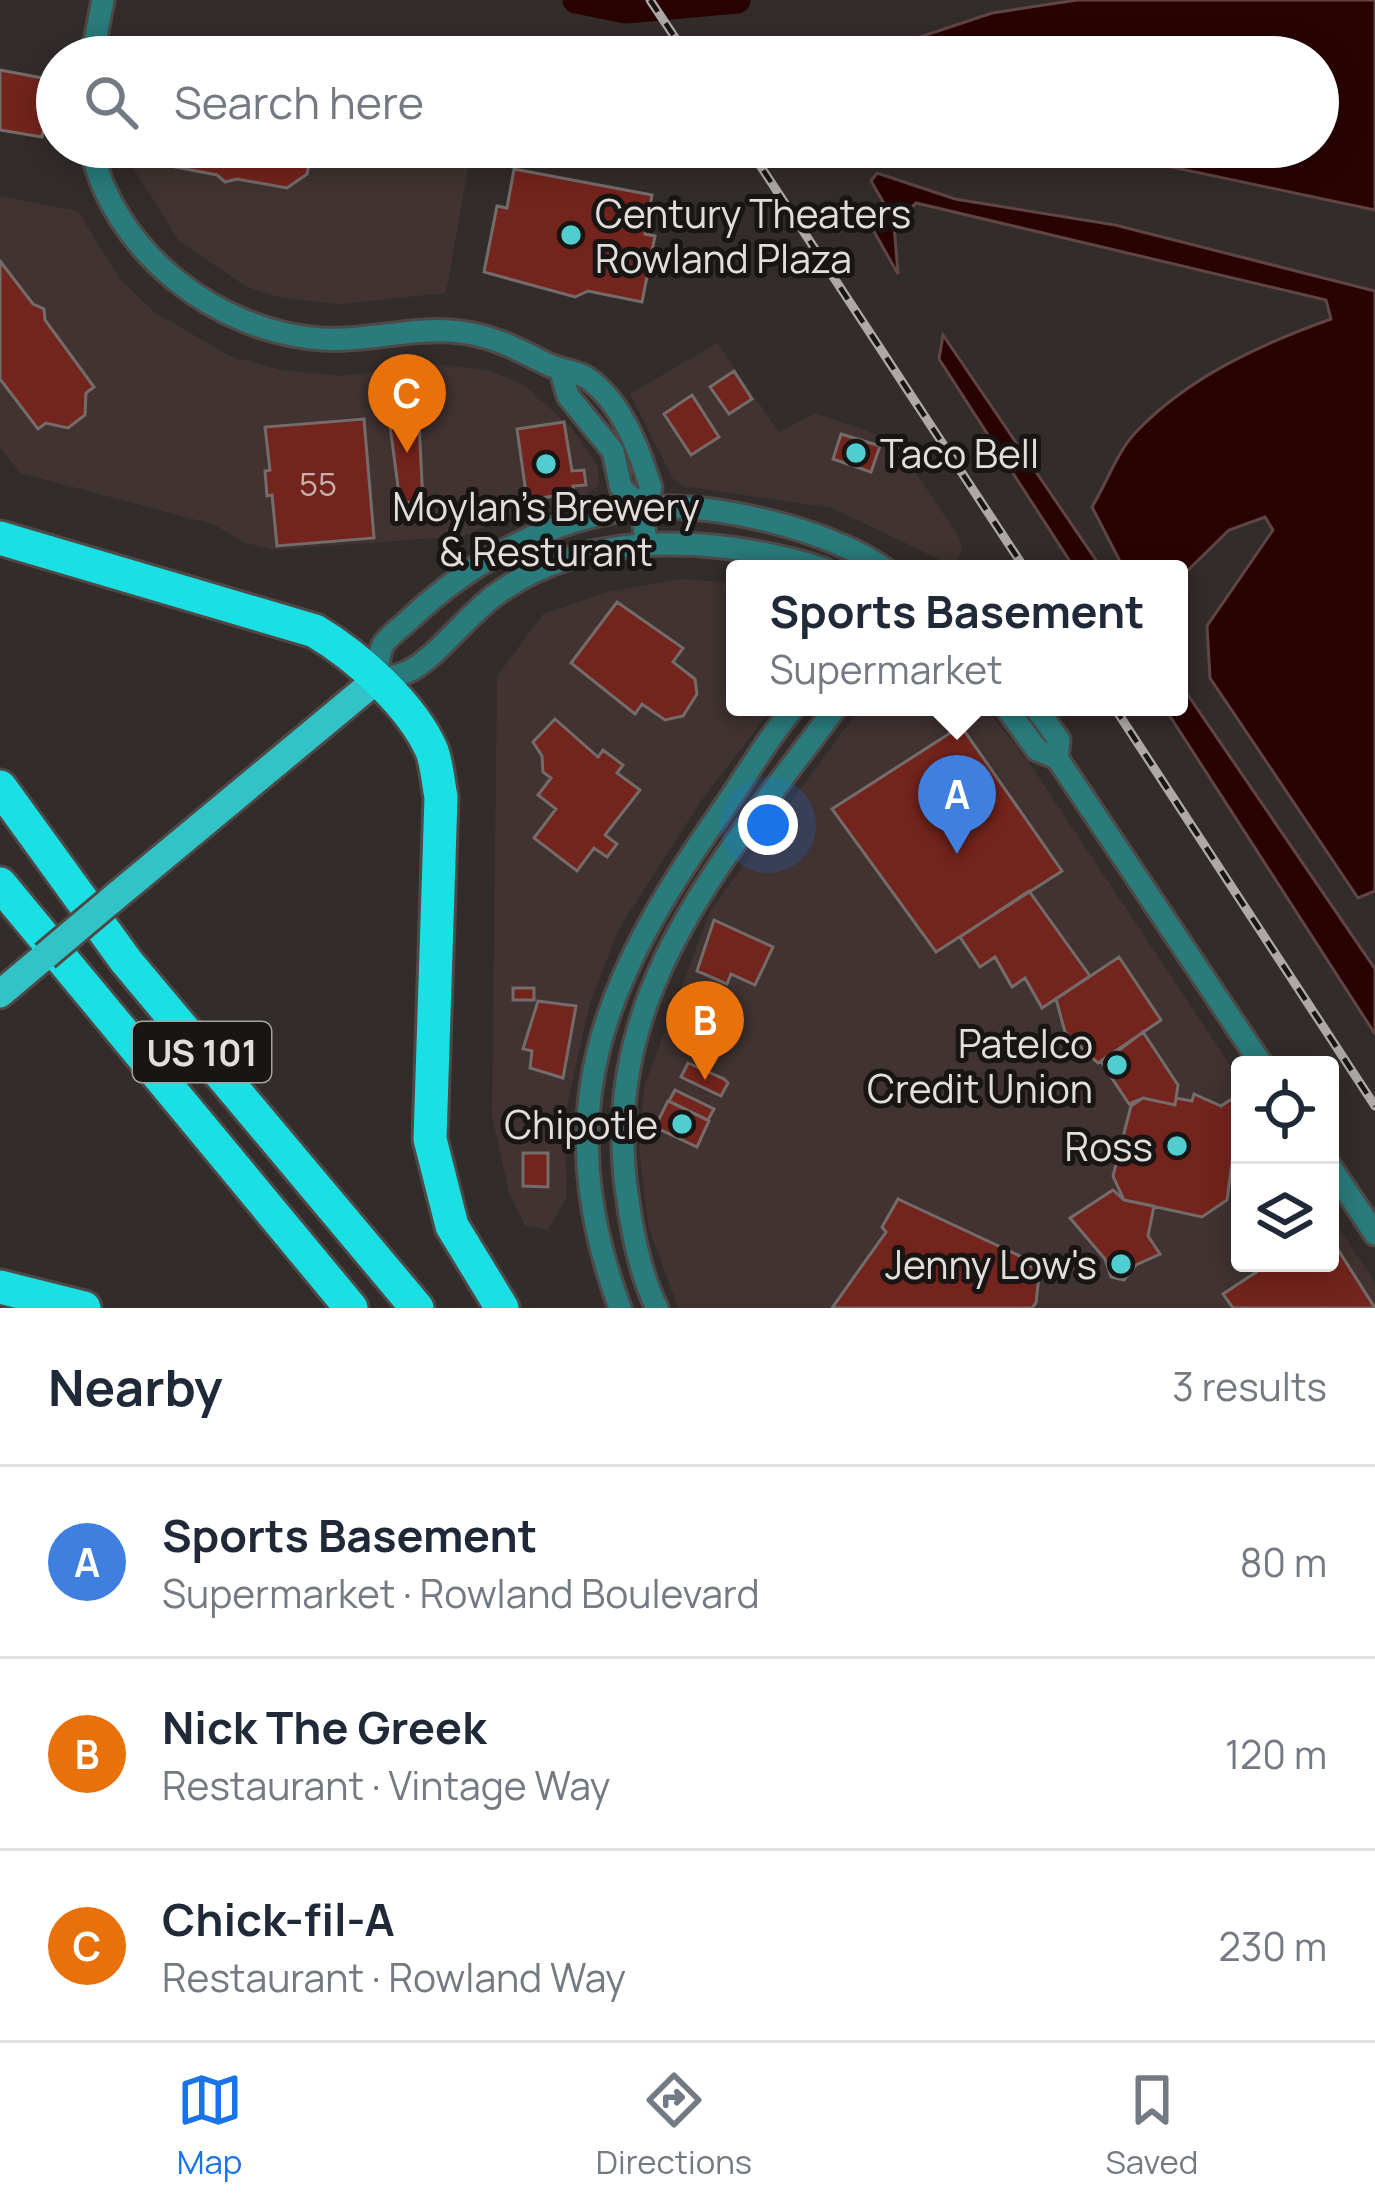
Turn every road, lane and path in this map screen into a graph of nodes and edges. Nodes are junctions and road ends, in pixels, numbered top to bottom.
1 (104, 0) edge
2 (97, 36) edge
3 (99, 168) edge
4 (642, 507) junction
5 (0, 538) edge
6 (646, 544) junction
7 (764, 560) edge
8 (867, 560) edge
9 (454, 580) junction
10 (322, 635) junction
11 (375, 681) junction
12 (788, 716) edge
13 (829, 716) edge
14 (1012, 716) edge
15 (1042, 716) edge
16 (1058, 758) junction
17 (0, 788) edge
18 (0, 884) edge
19 (620, 975) junction
20 (651, 989) junction
21 (0, 994) edge
22 (1256, 1056) edge
23 (1339, 1180) edge
24 (1375, 1234) edge
25 (0, 1287) edge
26 (84, 1308) edge
27 (351, 1308) edge
28 (417, 1308) edge
29 (502, 1308) edge
30 (620, 1308) edge
31 (657, 1308) edge

1 - 2 street
3 - 4 street
4 - 6 street
4 - 8 street
4 - 9 street
5 - 10 highway
6 - 7 street
6 - 11 street
9 - 10 street
9 - 11 street
10 - 11 highway
11 - 21 main road, bridge
11 - 29 highway
12 - 19 street
13 - 20 street
14 - 16 street
15 - 16 street
16 - 22 street
17 - 28 highway, US 101
18 - 27 highway, US 101
19 - 20 street
19 - 30 street
20 - 31 street
23 - 24 street
25 - 26 highway

